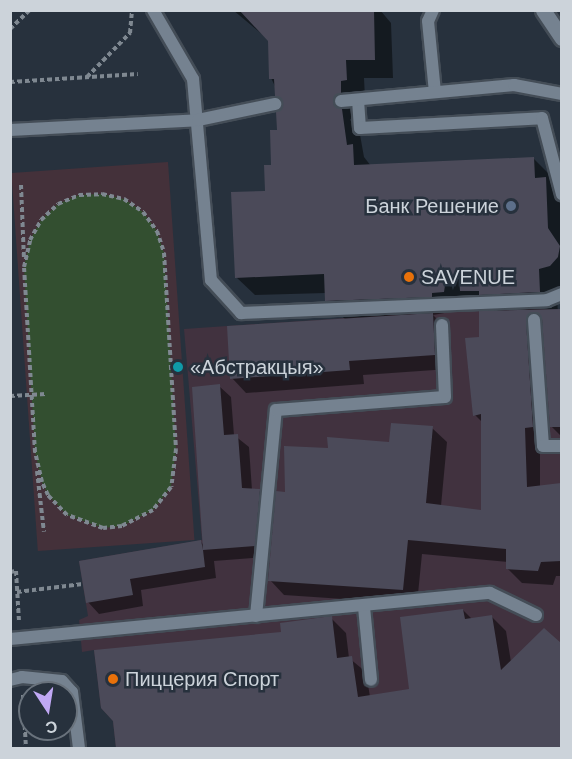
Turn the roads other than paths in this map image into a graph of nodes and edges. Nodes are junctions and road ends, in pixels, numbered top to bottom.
1 (153, 10) edge
2 (433, 10) edge
3 (543, 10) edge
4 (561, 38) edge
5 (435, 92) junction
6 (561, 94) edge
7 (358, 99) junction
8 (341, 101) dead end
9 (275, 104) dead end
10 (198, 120) junction
11 (10, 130) edge
12 (561, 195) edge
13 (561, 294) edge
14 (534, 320) dead end
15 (442, 325) dead end
16 (561, 446) edge
17 (364, 607) junction
18 (536, 615) dead end
19 (256, 616) junction
20 (10, 639) edge
21 (10, 680) edge
22 (371, 681) dead end
23 (79, 748) edge

1 - 10 lane
2 - 5 lane
3 - 4 main road
5 - 6 lane
5 - 7 lane
7 - 8 lane
7 - 12 lane
9 - 10 lane
10 - 11 lane
10 - 13 lane
14 - 16 lane
15 - 19 lane
17 - 18 lane
17 - 19 lane
17 - 22 lane
19 - 20 lane
21 - 23 lane

